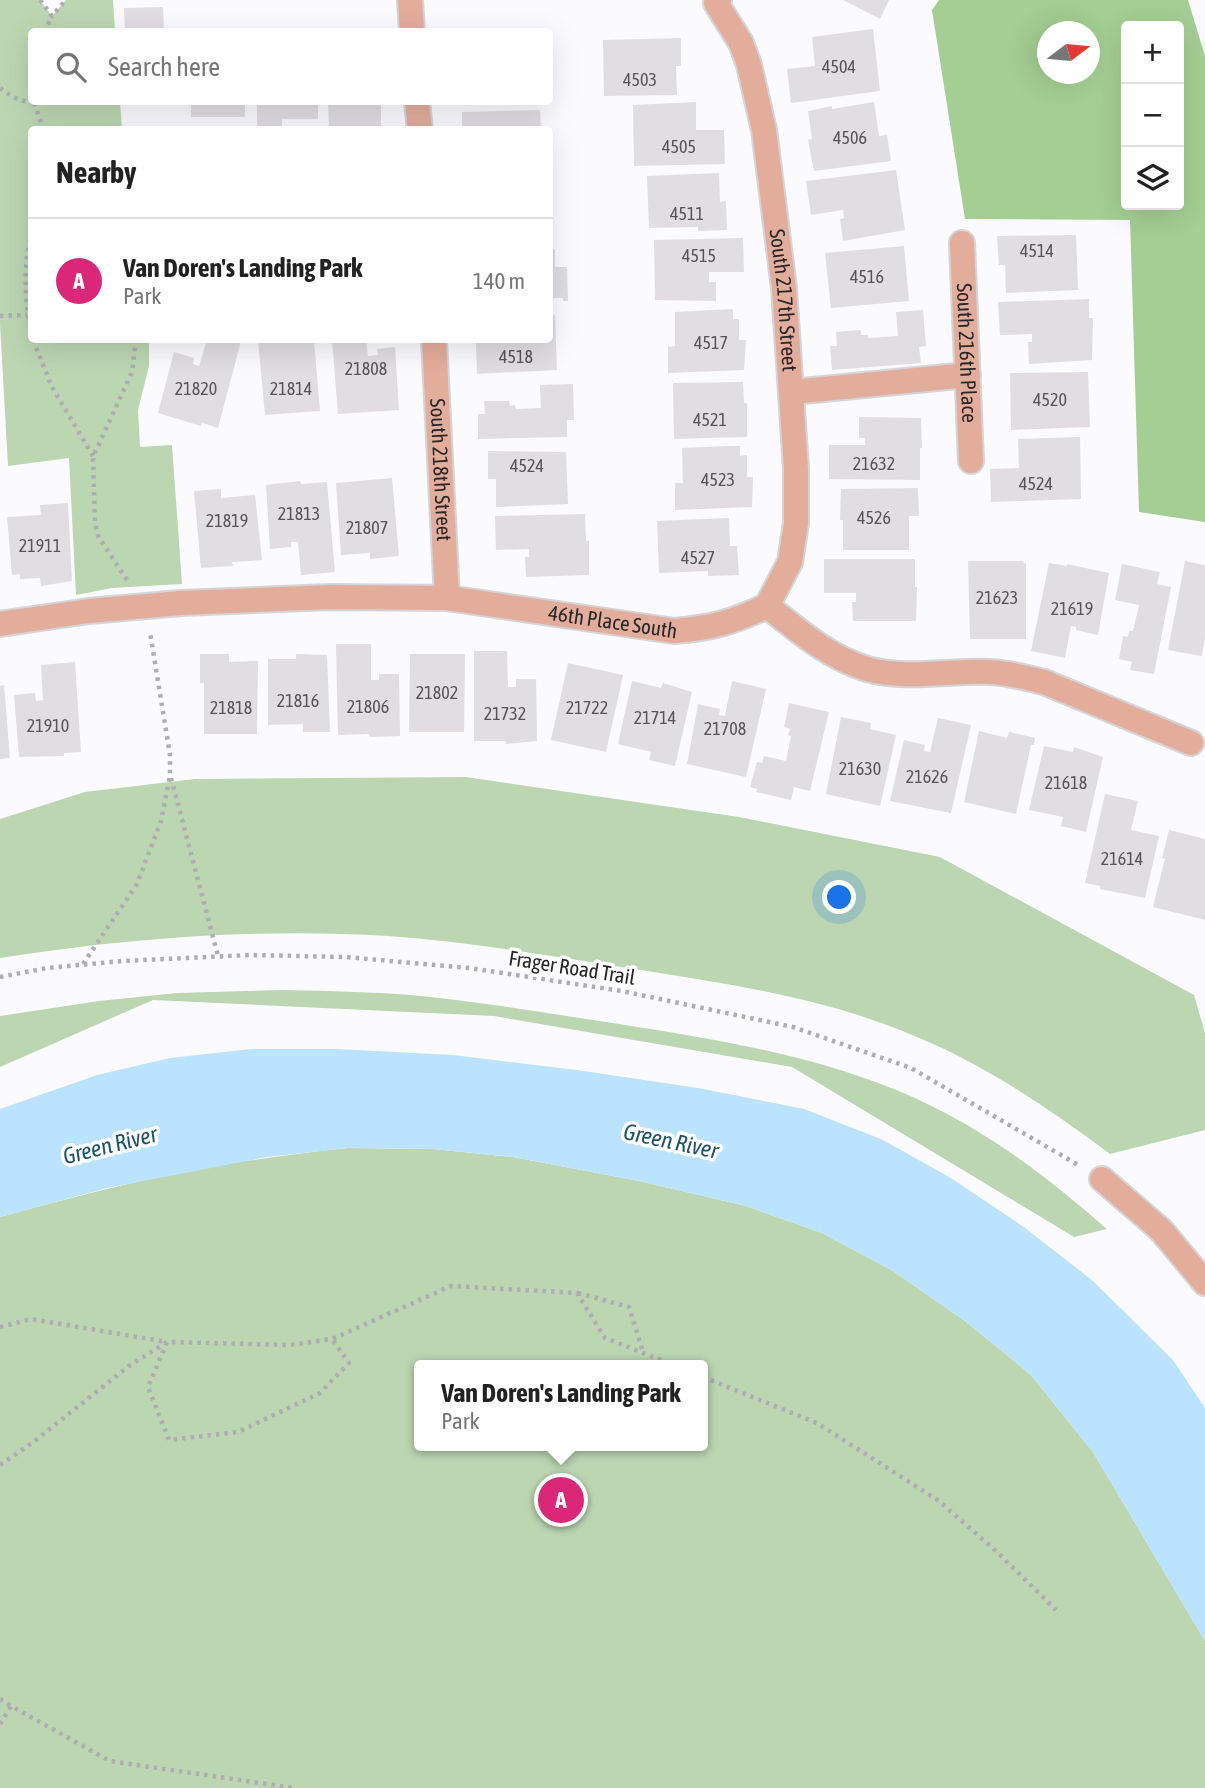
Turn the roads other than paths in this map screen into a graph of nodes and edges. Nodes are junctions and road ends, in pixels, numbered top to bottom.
1 (410, 0) edge
2 (716, 1) edge
3 (412, 28) edge
4 (417, 105) edge
5 (420, 126) edge
6 (961, 243) dead end
7 (434, 343) edge
8 (968, 375) junction
9 (792, 393) junction
10 (971, 461) dead end
11 (447, 598) junction
12 (767, 606) junction
13 (0, 624) edge
14 (1191, 743) dead end
15 (1102, 1179) road end
16 (1205, 1283) edge

1 - 3 street
2 - 9 street, South 217th Street
4 - 5 street
6 - 8 street, South 216th Place
7 - 11 street, South 218th Street
8 - 9 street
8 - 10 street, South 216th Place
9 - 12 street, South 217th Street
11 - 12 street, 46th Place South
11 - 13 street, 46th Place South
12 - 14 street
15 - 16 street

